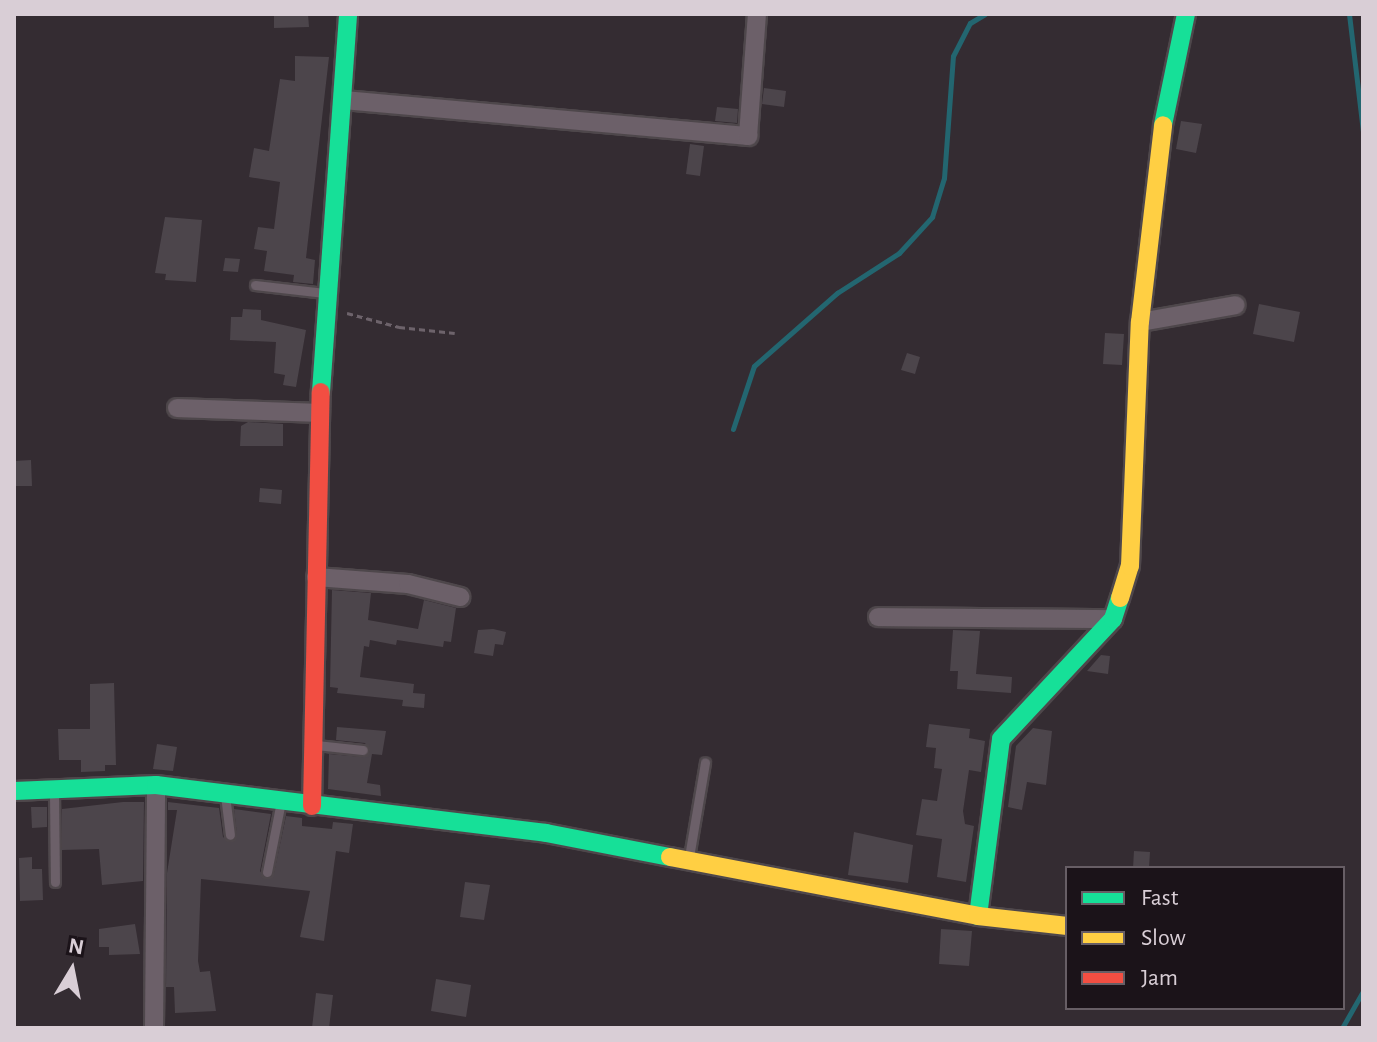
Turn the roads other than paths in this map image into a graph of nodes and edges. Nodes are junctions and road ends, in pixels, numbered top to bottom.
1 (348, 14) edge
2 (757, 14) edge
3 (1186, 14) edge
4 (344, 100) junction
5 (255, 285) dead end
6 (328, 300) junction
7 (1236, 305) dead end
8 (1140, 322) junction
9 (177, 408) dead end
10 (320, 413) junction
11 (316, 577) junction
12 (460, 597) dead end
13 (878, 617) dead end
14 (1113, 619) junction
15 (316, 745) junction
16 (363, 750) dead end
17 (705, 762) dead end
18 (156, 785) junction
19 (54, 789) junction
20 (14, 791) edge
21 (224, 792) junction
22 (281, 801) junction
23 (312, 806) junction
24 (230, 835) dead end
25 (689, 857) junction
26 (267, 872) dead end
27 (55, 882) dead end
28 (978, 916) junction
29 (1065, 926) edge
30 (154, 1028) edge

1 - 4 street
2 - 4 street
3 - 8 street
4 - 6 street
5 - 6 lane
6 - 10 street
7 - 8 street
8 - 14 street
9 - 10 street
10 - 11 street
11 - 12 street
11 - 15 street
13 - 14 street
14 - 28 street
15 - 16 lane
15 - 23 street
17 - 25 lane
18 - 19 street
18 - 21 street
18 - 30 street
19 - 20 street
19 - 27 lane
21 - 22 street
21 - 24 lane
22 - 23 street
22 - 26 lane
23 - 25 street
25 - 28 street
28 - 29 street

